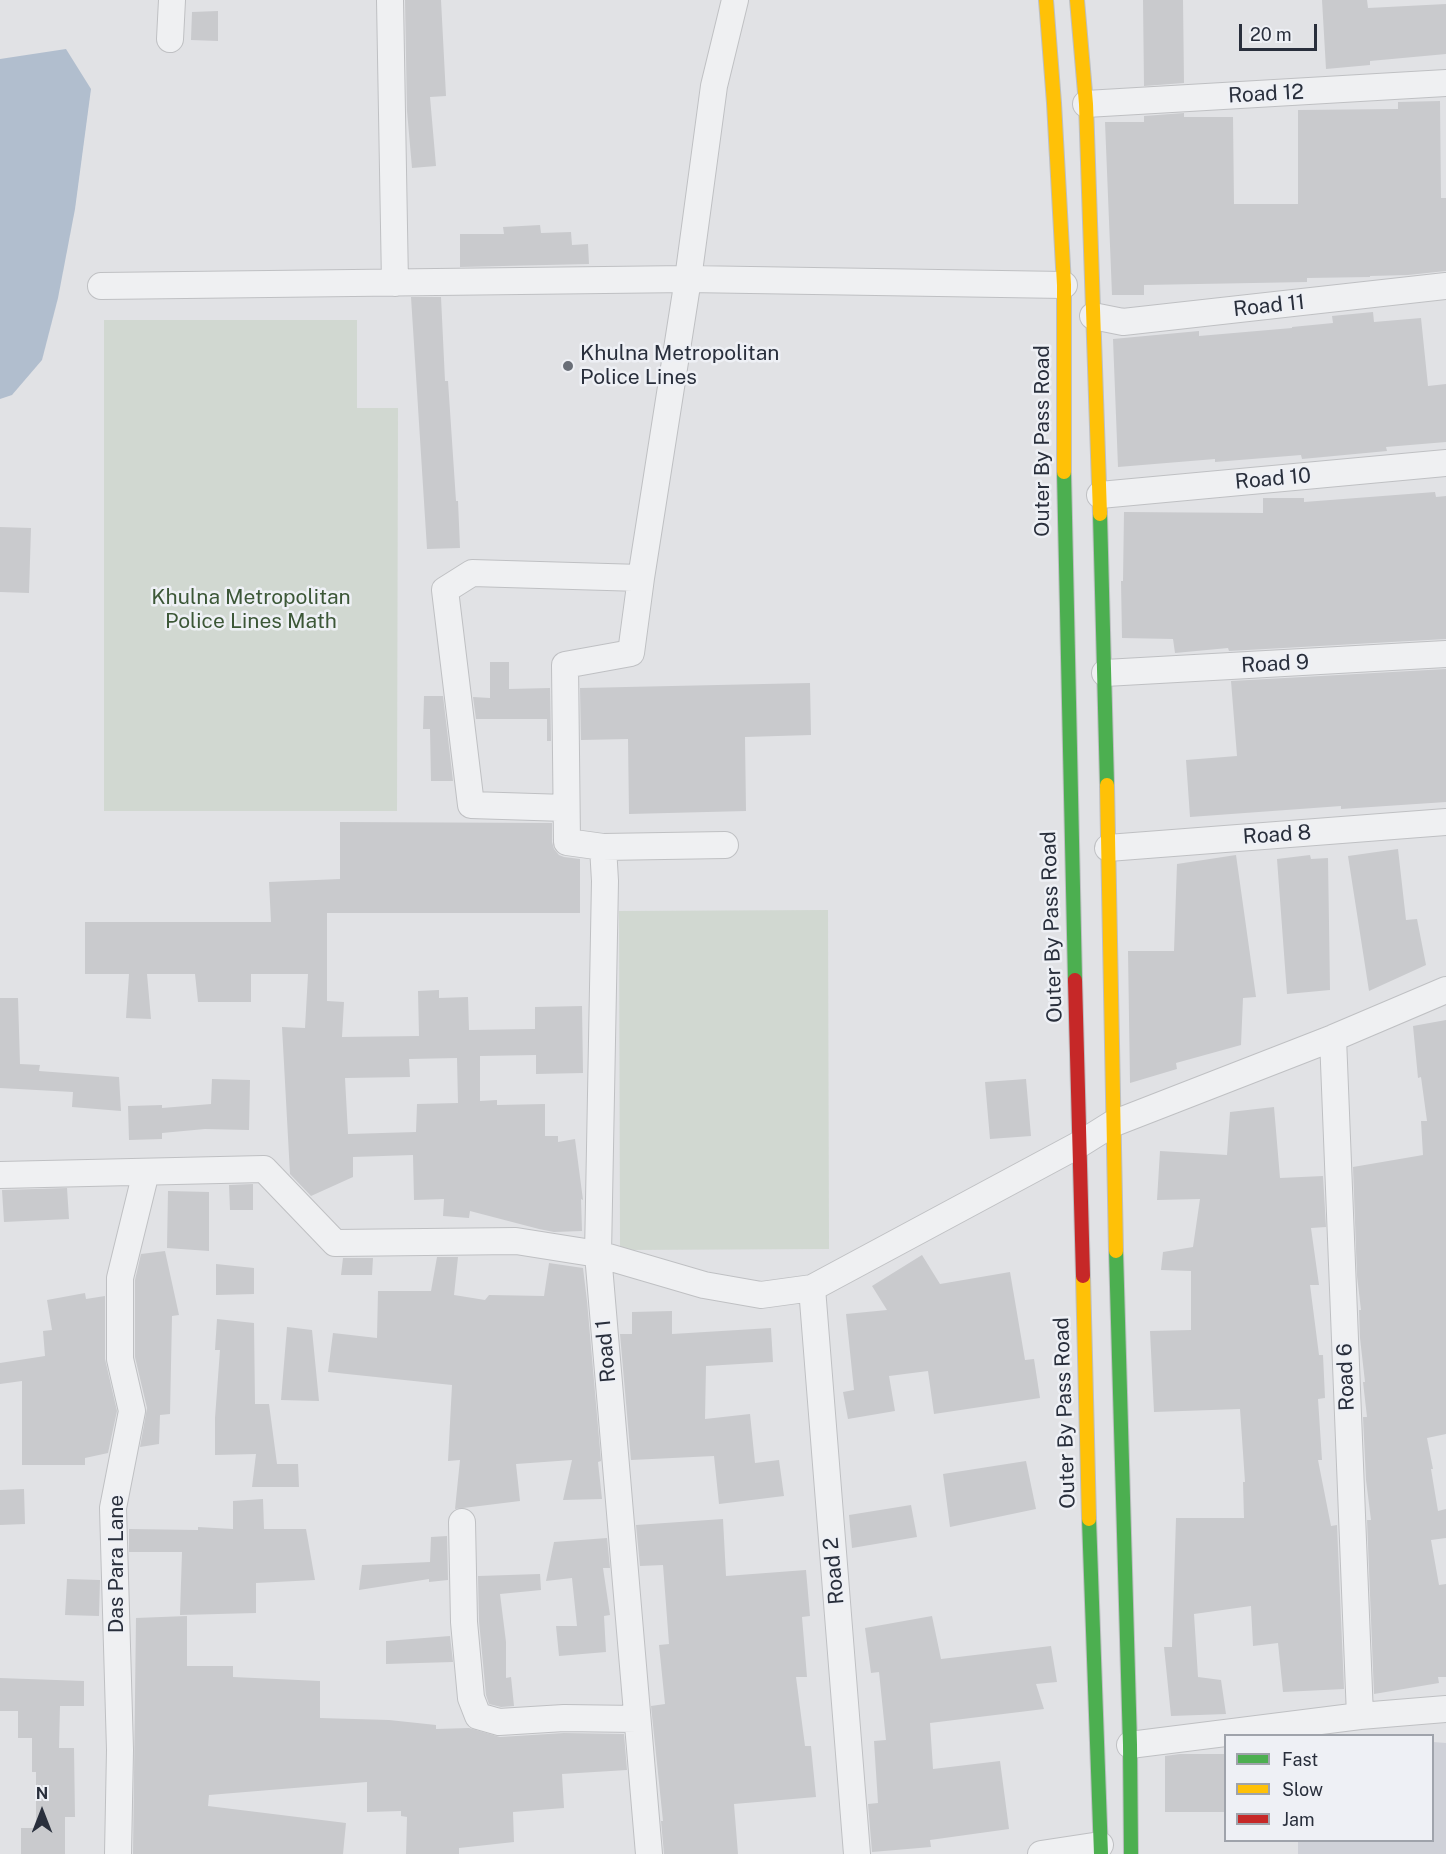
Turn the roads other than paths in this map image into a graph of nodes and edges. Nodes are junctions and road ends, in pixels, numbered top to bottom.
1 (172, 0) edge
2 (390, 0) edge
3 (735, 0) edge
4 (1046, 0) edge
5 (1077, 0) edge
6 (170, 39) dead end
7 (1446, 83) edge
8 (1086, 104) junction
9 (688, 279) junction
10 (395, 283) junction
11 (1064, 285) junction
12 (101, 286) dead end
13 (1446, 286) edge
14 (1093, 316) junction
15 (1446, 463) edge
16 (1100, 495) junction
17 (641, 578) junction
18 (1446, 654) edge
19 (1105, 673) junction
20 (566, 808) junction
21 (1446, 822) edge
22 (725, 845) dead end
23 (603, 847) junction
24 (1108, 848) junction
25 (1446, 990) edge
26 (1333, 1038) junction
27 (1112, 1124) junction
28 (1080, 1144) junction
29 (146, 1172) junction
30 (0, 1175) edge
31 (598, 1254) junction
32 (812, 1288) junction
33 (462, 1522) dead end
34 (1446, 1709) edge
35 (1360, 1716) junction
36 (637, 1719) junction
37 (1131, 1745) junction
38 (1100, 1849) edge
39 (118, 1854) edge
40 (649, 1854) edge
41 (857, 1854) edge
42 (1041, 1854) edge
43 (1131, 1854) edge

1 - 6 street
2 - 10 street
3 - 9 street
4 - 11 main road, Outer By Pass Road
5 - 8 main road
7 - 8 street, Road 12
8 - 14 main road
9 - 10 street
9 - 11 street
9 - 17 street
10 - 12 street
11 - 28 main road, Outer By Pass Road
13 - 14 street, Road 11
14 - 16 main road
15 - 16 street, Road 10
16 - 19 main road
17 - 20 street
17 - 20 street
18 - 19 street, Road 9
19 - 24 main road
20 - 23 street
21 - 24 street, Road 8
22 - 23 street
23 - 31 street, Road 1
24 - 27 main road
25 - 26 street
26 - 27 street
26 - 35 street, Road 6
27 - 28 street
27 - 37 main road
28 - 32 street
28 - 38 main road, Outer By Pass Road
29 - 30 street
29 - 31 street
29 - 39 street, Das Para Lane
31 - 32 street
31 - 36 street, Road 1
32 - 41 street, Road 2
33 - 36 street
34 - 35 street
35 - 37 street
36 - 40 street, Road 1
37 - 43 main road
38 - 42 street

